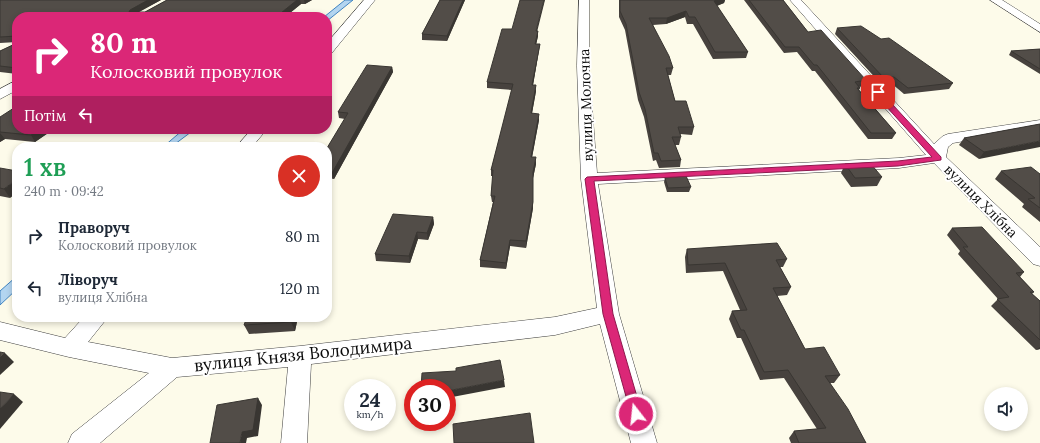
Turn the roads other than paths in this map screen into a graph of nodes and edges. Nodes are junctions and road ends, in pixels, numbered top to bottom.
1 (370, 0) edge
2 (584, 0) edge
3 (795, 0) edge
4 (995, 0) edge
5 (1040, 29) edge
6 (332, 45) edge
7 (12, 87) edge
8 (0, 95) edge
9 (1040, 124) edge
10 (256, 134) edge
11 (248, 142) edge
12 (938, 158) junction
13 (590, 179) junction
14 (1040, 259) edge
15 (608, 314) junction
16 (92, 322) edge
17 (0, 331) edge
18 (69, 348) junction
19 (300, 356) junction
20 (172, 368) junction
21 (82, 443) edge
22 (294, 443) edge
23 (644, 443) edge

1 - 6 street
2 - 13 street, вулиця Молочна
3 - 12 street, вулиця Хлібна
4 - 5 street
7 - 8 street
9 - 12 street
10 - 11 street
12 - 13 street
12 - 14 street, вулиця Хлібна
13 - 15 street, вулиця Молочна
15 - 19 street, вулиця Князя Володимира
15 - 23 street, вулиця Молочна
16 - 18 street
17 - 18 street, вулиця Князя Володимира
18 - 20 street, вулиця Князя Володимира
19 - 20 street, вулиця Князя Володимира
19 - 22 street
20 - 21 street

